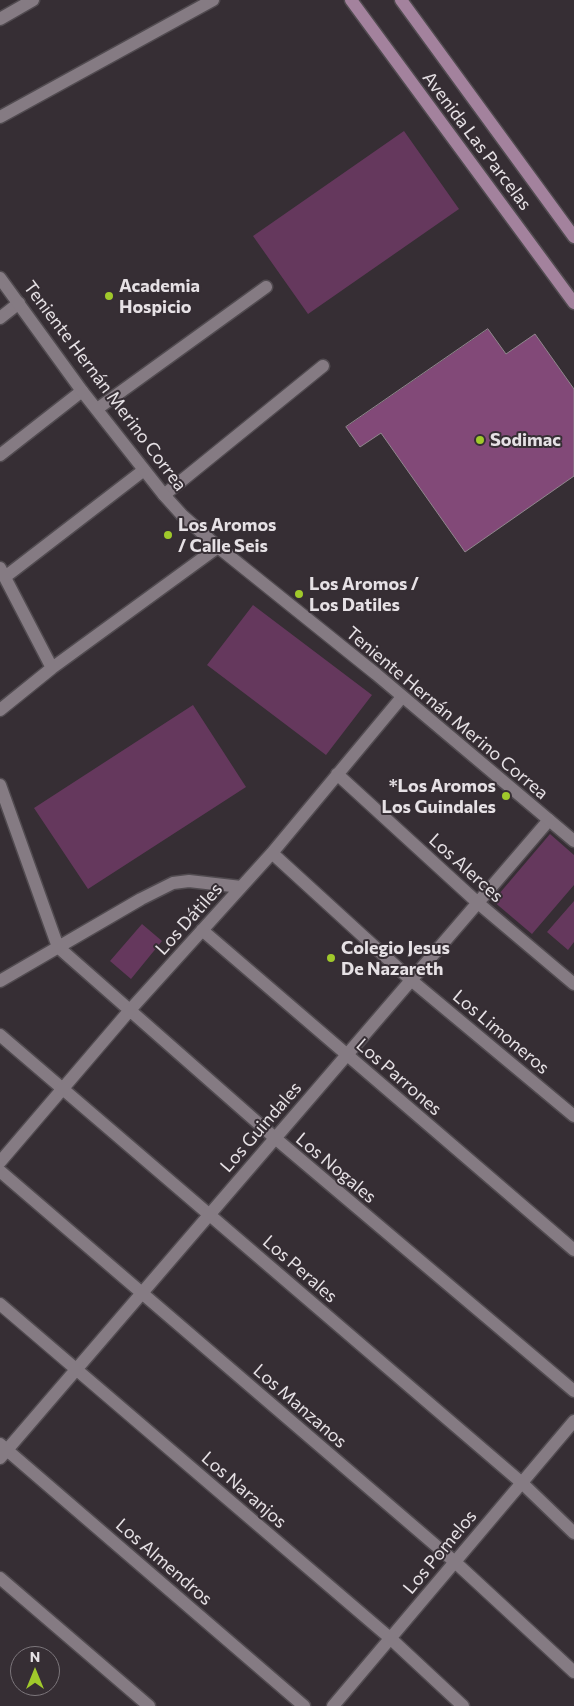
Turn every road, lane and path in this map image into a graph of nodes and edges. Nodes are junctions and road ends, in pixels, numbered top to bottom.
1 (33, 0) edge
2 (213, 0) edge
3 (351, 0) edge
4 (401, 0) edge
5 (0, 19) edge
6 (0, 117) edge
7 (574, 237) edge
8 (0, 278) edge
9 (266, 288) dead end
10 (19, 303) junction
11 (574, 303) edge
12 (0, 318) edge
13 (323, 366) dead end
14 (82, 391) junction
15 (97, 409) junction
16 (0, 455) edge
17 (144, 470) junction
18 (164, 495) junction
19 (218, 547) junction
20 (2, 572) edge
21 (52, 668) junction
22 (402, 697) junction
23 (0, 710) edge
24 (338, 774) junction
25 (0, 785) edge
26 (549, 820) junction
27 (574, 841) edge
28 (272, 853) junction
29 (241, 887) junction
30 (478, 903) junction
31 (202, 930) junction
32 (58, 947) junction
33 (411, 980) junction
34 (0, 981) edge
35 (574, 984) edge
36 (130, 1010) junction
37 (0, 1035) edge
38 (347, 1055) junction
39 (63, 1089) junction
40 (574, 1116) edge
41 (275, 1138) junction
42 (0, 1162) edge
43 (0, 1171) edge
44 (209, 1215) junction
45 (574, 1250) edge
46 (142, 1293) junction
47 (0, 1304) edge
48 (76, 1369) junction
49 (574, 1391) edge
50 (574, 1421) edge
51 (2, 1450) edge
52 (522, 1483) junction
53 (574, 1533) edge
54 (455, 1562) junction
55 (0, 1578) edge
56 (390, 1638) junction
57 (574, 1672) edge
58 (149, 1706) edge
59 (304, 1706) edge
60 (333, 1706) edge
61 (463, 1706) edge

1 - 5 street
2 - 6 street
3 - 11 main road, Avenida Las Parcelas
4 - 7 main road, Avenida Las Parcelas
8 - 10 street, Teniente Hernán Merino Correa
9 - 15 street
10 - 12 street
10 - 14 street, Teniente Hernán Merino Correa
13 - 18 street
14 - 15 street, Teniente Hernán Merino Correa
14 - 16 street
15 - 17 street, Teniente Hernán Merino Correa
17 - 18 street, Teniente Hernán Merino Correa
17 - 20 street
18 - 19 street, Teniente Hernán Merino Correa
19 - 21 street
19 - 22 street, Teniente Hernán Merino Correa
20 - 21 street
21 - 23 street
22 - 24 street, Los Dátiles
22 - 26 street, Teniente Hernán Merino Correa
24 - 28 street, Los Dátiles
24 - 30 street, Los Alerces
25 - 32 street
26 - 27 street, Teniente Hernán Merino Correa
26 - 30 street, Los Guindales
28 - 29 street, Los Dátiles
28 - 33 street, Los Limoneros
29 - 31 street, Los Dátiles
29 - 32 street
30 - 33 street, Los Guindales
30 - 35 street, Los Alerces
31 - 36 street, Los Dátiles
31 - 38 street, Los Parrones
32 - 34 street
32 - 36 street, Los Nogales
33 - 38 street, Los Guindales
33 - 40 street, Los Limoneros
36 - 39 street, Los Dátiles
36 - 41 street, Los Nogales
37 - 39 street, Los Perales
38 - 41 street, Los Guindales
38 - 45 street, Los Parrones
39 - 42 street, Los Dátiles
39 - 44 street, Los Perales
41 - 44 street, Los Guindales
41 - 49 street, Los Nogales
43 - 46 street, Los Manzanos
44 - 46 street, Los Guindales
44 - 52 street, Los Perales
46 - 48 street, Los Guindales
46 - 54 street, Los Manzanos
47 - 48 street, Los Naranjos
48 - 51 street, Los Guindales
48 - 56 street, Los Naranjos
50 - 52 street, Los Pomelos
51 - 59 street, Los Almendros
52 - 53 street, Los Perales
52 - 54 street, Los Pomelos
54 - 56 street, Los Pomelos
54 - 57 street, Los Manzanos
55 - 58 street
56 - 60 street, Los Pomelos
56 - 61 street, Los Naranjos

